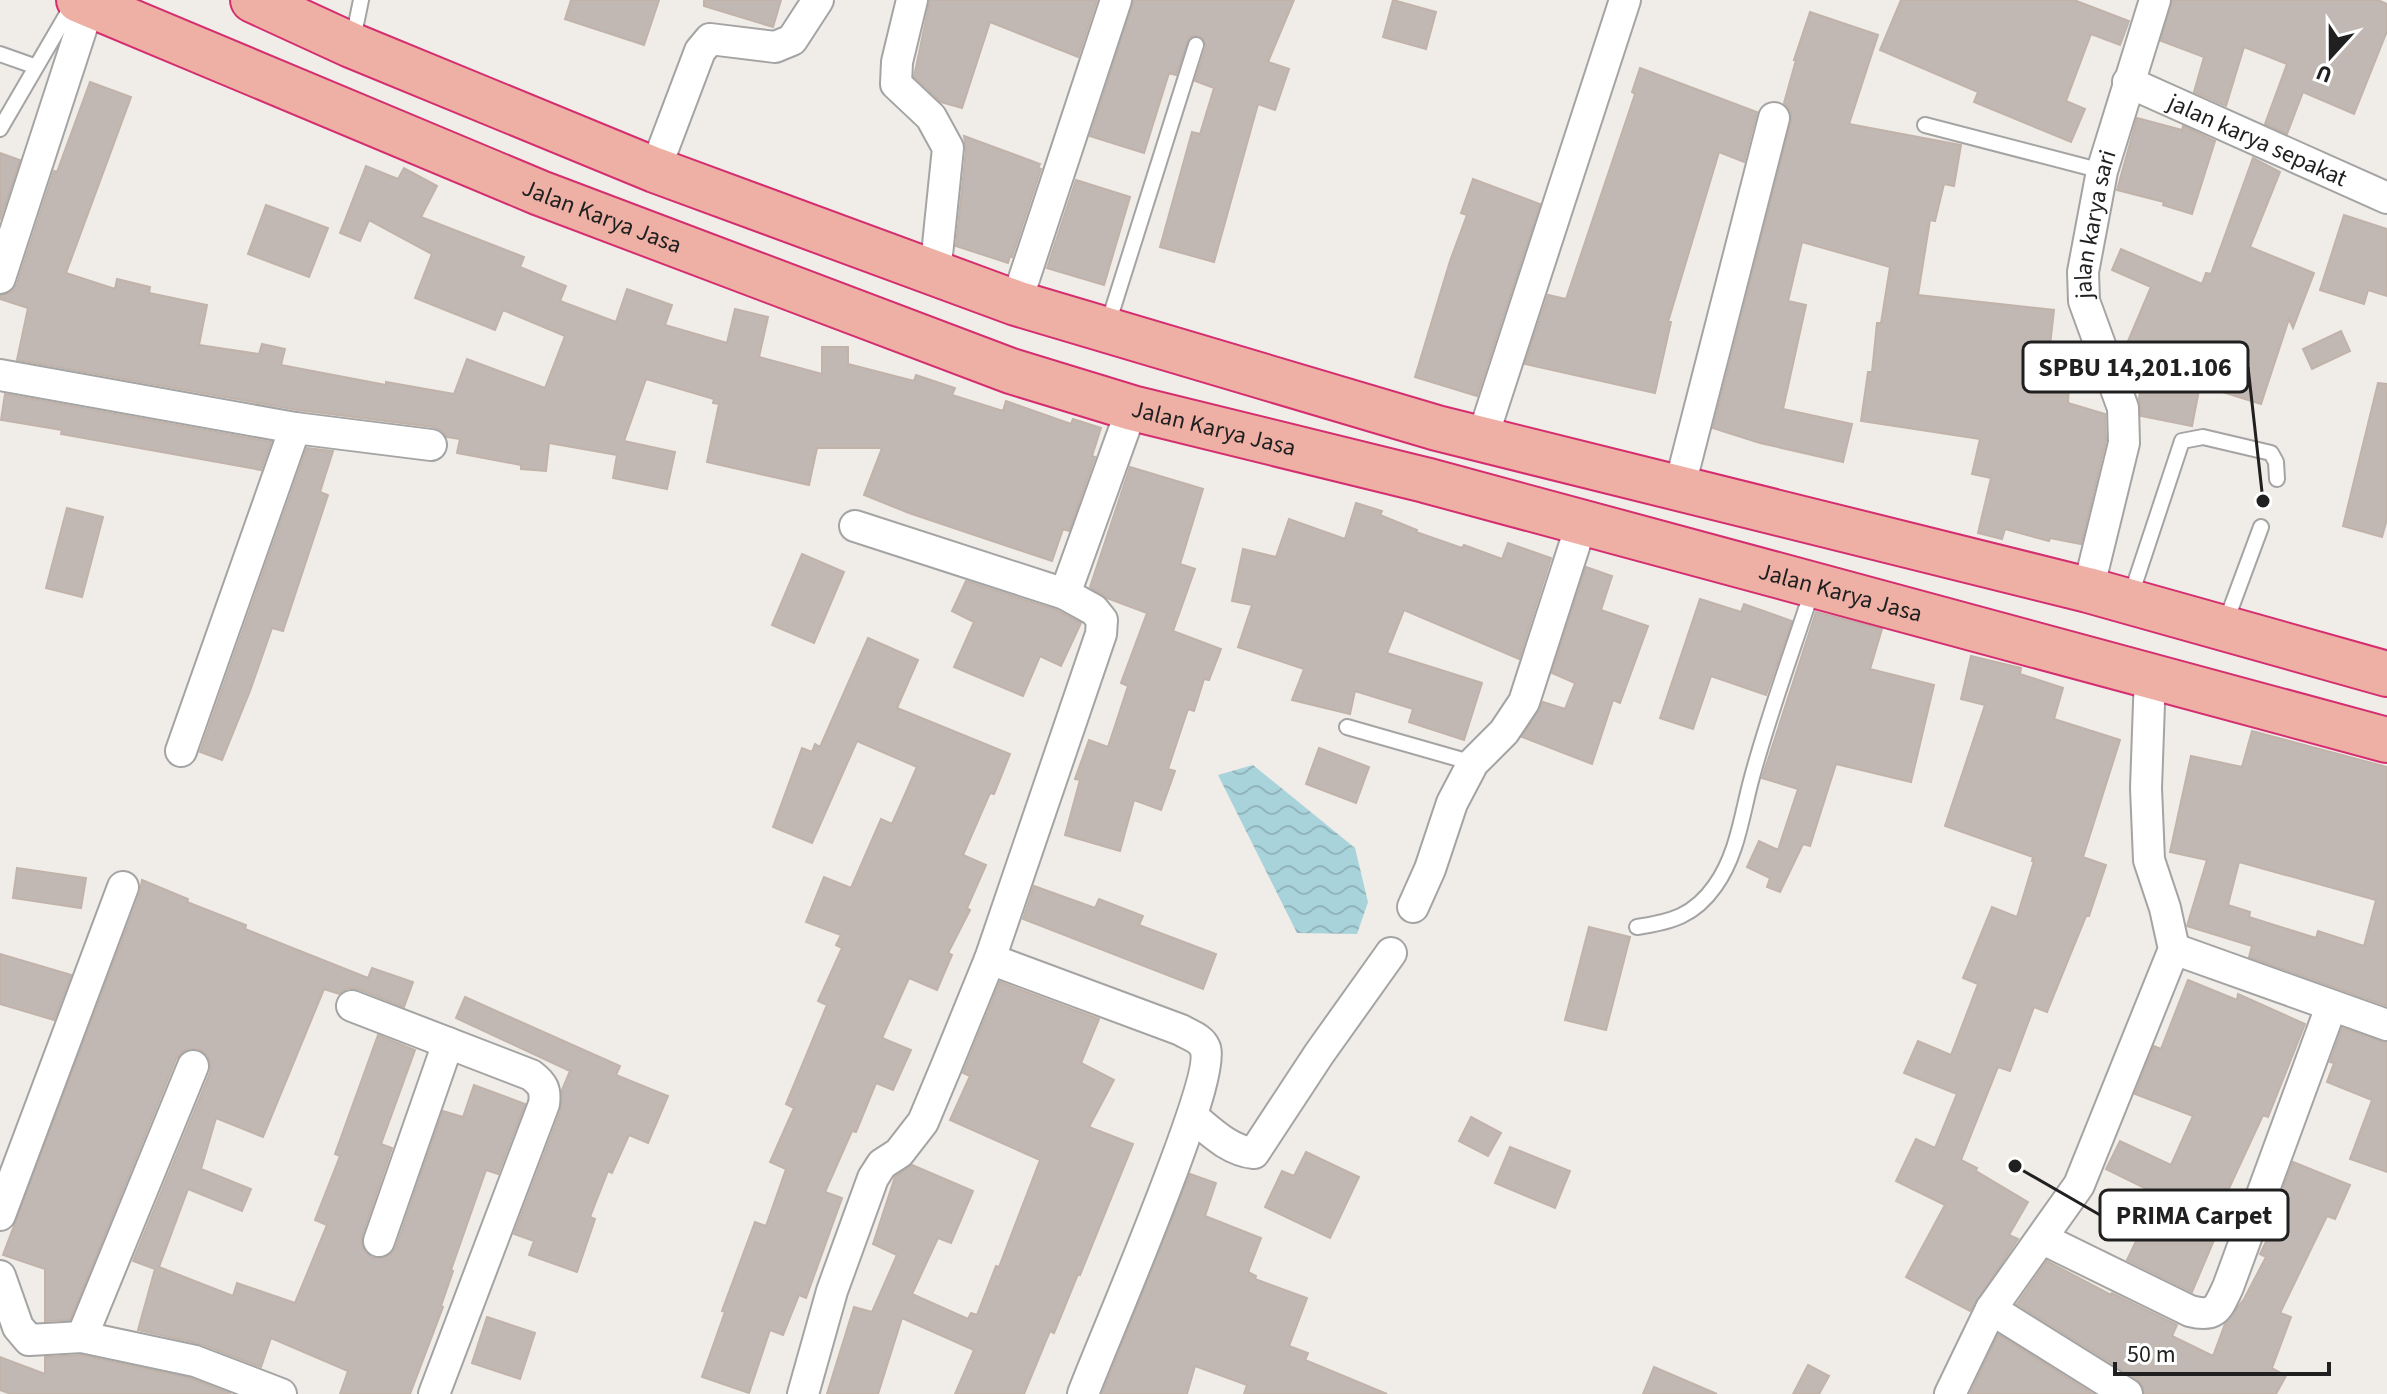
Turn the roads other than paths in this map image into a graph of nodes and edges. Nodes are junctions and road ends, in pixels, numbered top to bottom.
1 (253, 0) edge
2 (361, 0) edge
3 (818, 0) edge
4 (912, 0) edge
5 (1116, 0) edge
6 (1625, 0) edge
7 (2155, 0) edge
8 (81, 2) edge
9 (351, 45) junction
10 (1196, 45) dead end
11 (0, 54) edge
12 (34, 66) junction
13 (2128, 82) junction
14 (1774, 118) dead end
15 (1925, 125) dead end
16 (0, 129) edge
17 (655, 170) junction
18 (2102, 171) junction
19 (2387, 198) edge
20 (935, 274) junction
21 (0, 278) edge
22 (1016, 303) junction
23 (1106, 329) junction
24 (0, 375) edge
25 (1132, 408) junction
26 (295, 428) junction
27 (1437, 428) junction
28 (1482, 439) junction
29 (431, 445) dead end
30 (2277, 479) dead end
31 (1425, 480) junction
32 (1679, 489) junction
33 (1582, 522) junction
34 (855, 526) dead end
35 (2261, 527) dead end
36 (1813, 586) junction
37 (1065, 594) junction
38 (2108, 596) junction
39 (2223, 629) junction
40 (2387, 674) edge
41 (2150, 675) junction
42 (1347, 727) dead end
43 (2387, 740) edge
44 (181, 751) dead end
45 (1473, 763) junction
46 (123, 887) dead end
47 (1413, 907) dead end
48 (1637, 927) dead end
49 (2174, 949) junction
50 (1391, 953) dead end
51 (990, 959) junction
52 (352, 1006) dead end
53 (2328, 1015) dead end
54 (2387, 1025) edge
55 (448, 1043) junction
56 (193, 1066) dead end
57 (1193, 1117) junction
58 (0, 1215) edge
59 (2043, 1239) junction
60 (379, 1241) dead end
61 (0, 1276) edge
62 (1991, 1309) junction
63 (82, 1337) junction
64 (13, 1341) edge
65 (281, 1394) edge
66 (434, 1394) edge
67 (803, 1394) edge
68 (1083, 1394) edge
69 (1950, 1394) edge
70 (2127, 1394) edge

1 - 9 highway
2 - 9 lane
3 - 17 street
4 - 20 street
5 - 22 street
6 - 28 street
7 - 13 street, jalan karya sari
8 - 12 lane
8 - 21 street
8 - 25 highway, Jalan Karya Jasa
9 - 17 highway
10 - 23 lane
11 - 12 lane
12 - 16 lane
13 - 18 street, jalan karya sari
13 - 19 street, jalan karya sepakat
14 - 32 street
15 - 18 lane
17 - 20 highway
18 - 38 street, jalan karya sari
20 - 22 highway
22 - 23 highway
23 - 27 highway
24 - 26 street
25 - 31 highway, Jalan Karya Jasa
25 - 37 street
26 - 29 street
26 - 44 street
27 - 28 highway
27 - 31 highway
28 - 32 highway
30 - 38 lane
31 - 33 highway, Jalan Karya Jasa
32 - 38 highway
33 - 36 highway, Jalan Karya Jasa
33 - 45 street
34 - 37 street
35 - 39 lane
36 - 41 highway, Jalan Karya Jasa
36 - 48 lane
37 - 51 street
38 - 39 highway
39 - 40 highway
41 - 43 highway, Jalan Karya Jasa
41 - 49 street
42 - 45 lane
45 - 47 street
46 - 58 street
49 - 54 street
49 - 59 street
50 - 57 street
51 - 57 street
51 - 67 street
52 - 55 street
53 - 59 street
55 - 60 street
55 - 66 street
56 - 63 street
57 - 68 street
59 - 62 street
61 - 64 street
62 - 69 street
62 - 70 street
63 - 64 street
63 - 65 street

